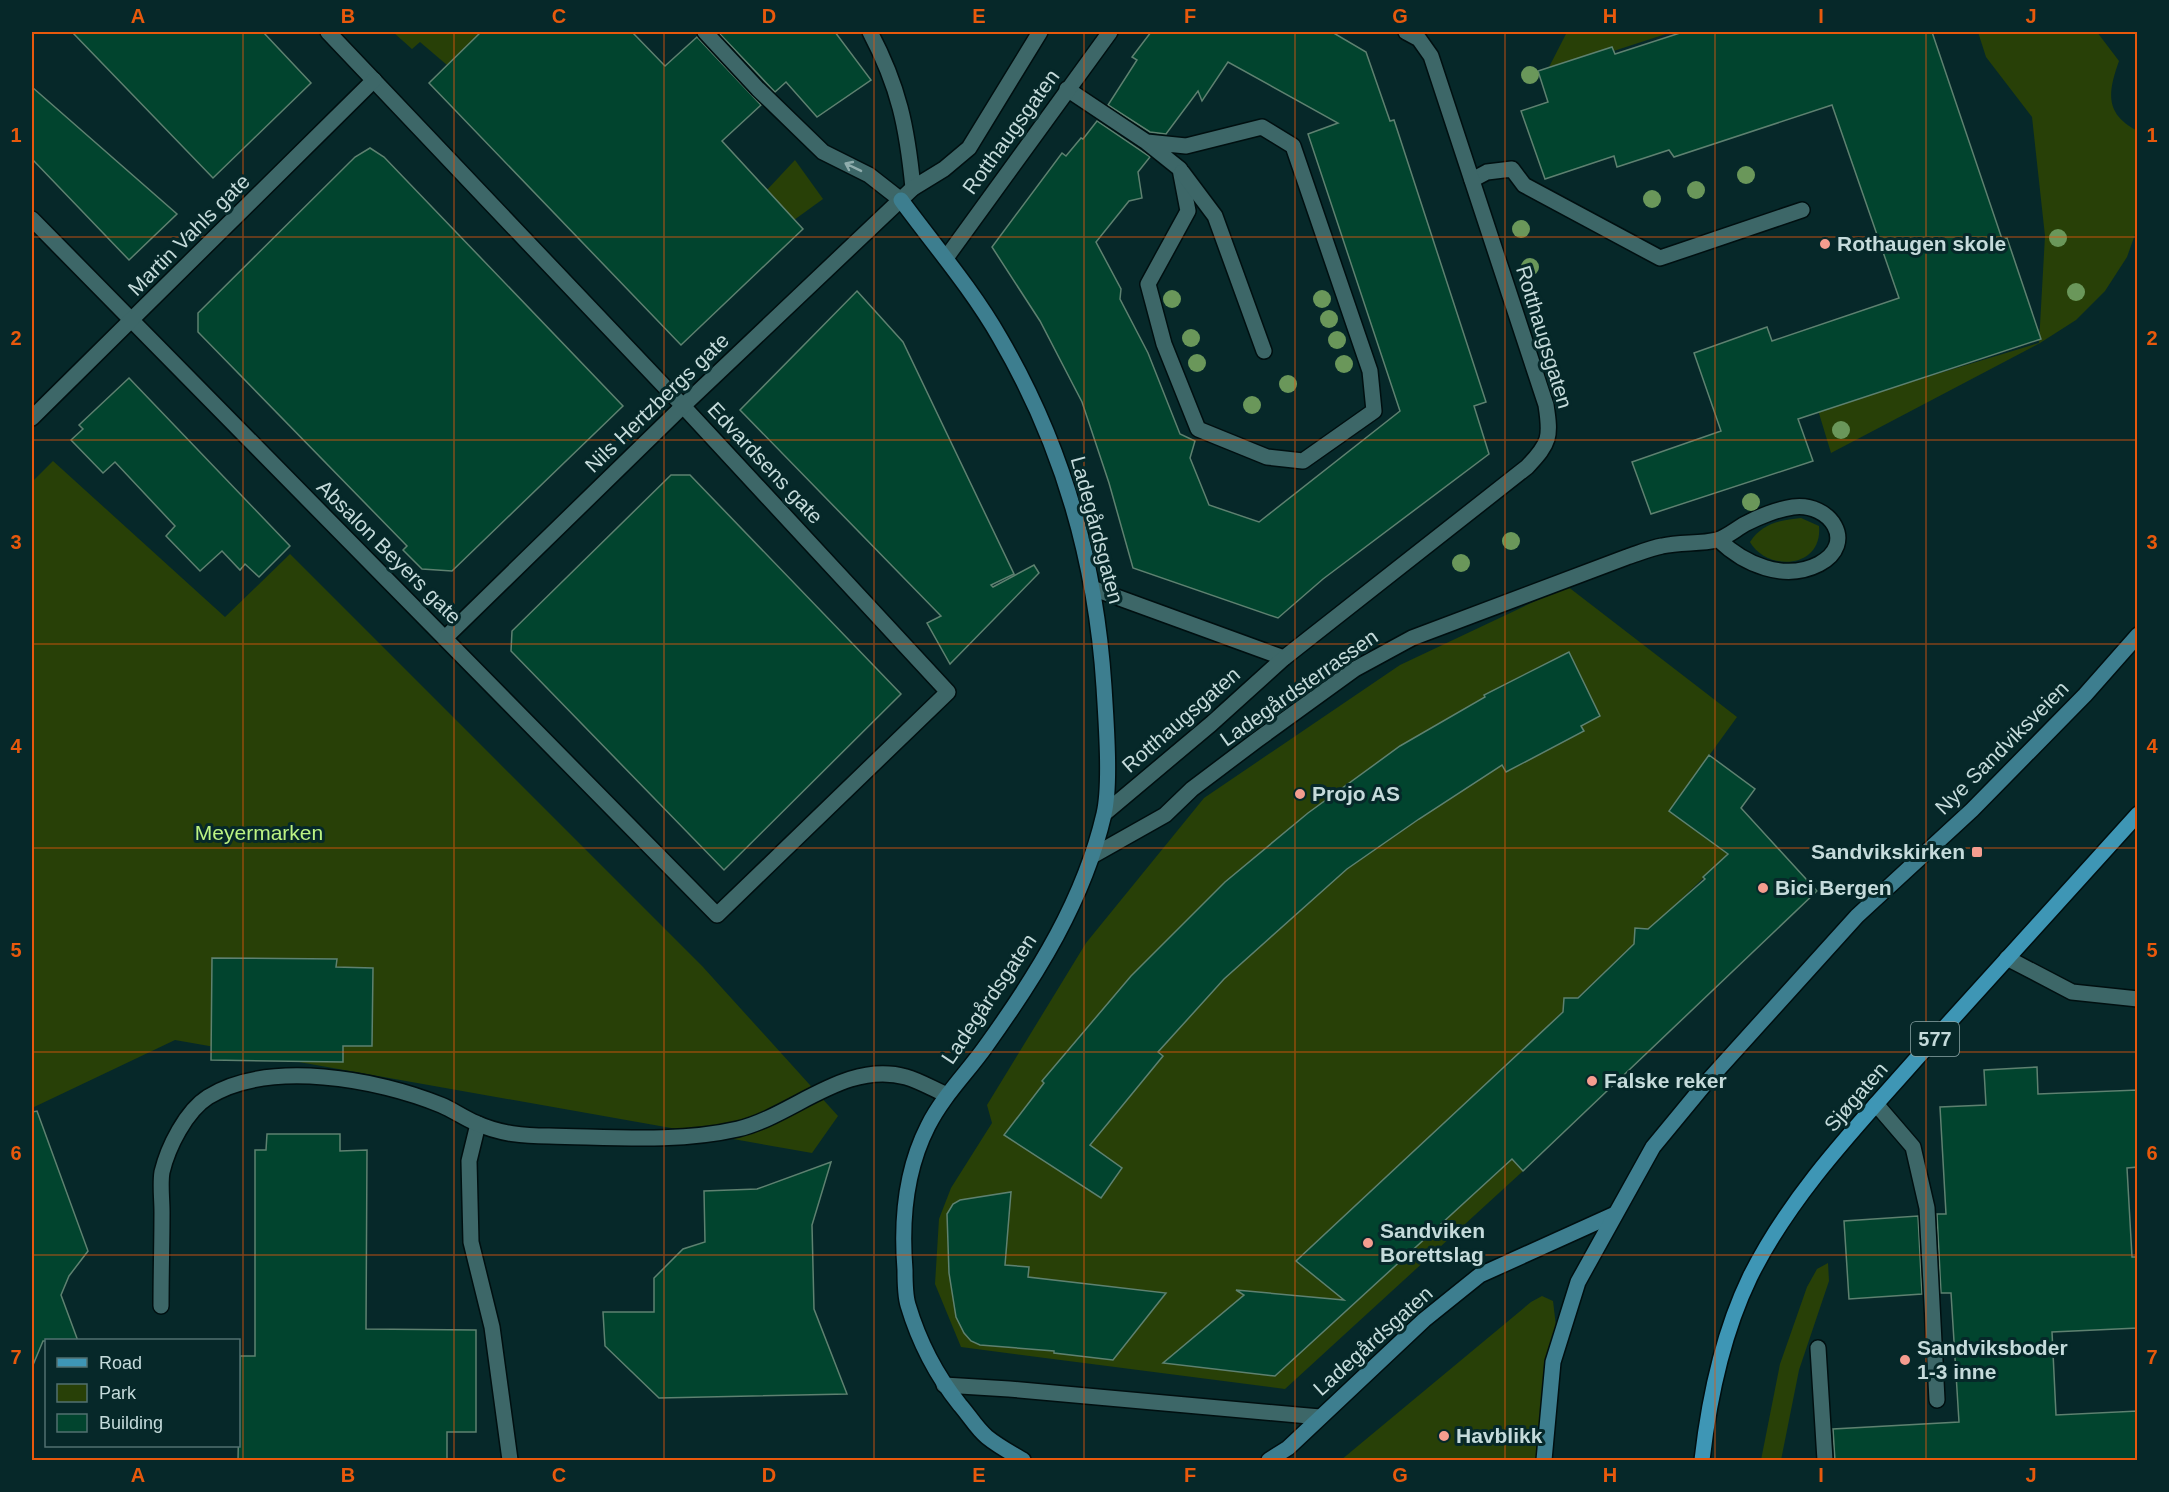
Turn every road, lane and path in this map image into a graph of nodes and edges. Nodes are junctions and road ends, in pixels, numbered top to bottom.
1 (328, 32) edge
2 (705, 32) edge
3 (870, 32) edge
4 (1040, 32) edge
5 (1110, 32) edge
6 (1406, 32) edge
7 (374, 80) junction
8 (1067, 89) junction
9 (1145, 141) junction
10 (1180, 169) junction
11 (1472, 180) junction
12 (913, 188) junction
13 (901, 200) junction
14 (1802, 210) dead end
15 (32, 219) edge
16 (946, 258) junction
17 (131, 322) junction
18 (1264, 351) dead end
19 (683, 406) junction
20 (32, 418) edge
21 (1719, 540) junction
22 (1092, 588) junction
23 (2138, 635) edge
24 (445, 638) junction
25 (1284, 658) junction
26 (1105, 813) junction
27 (2138, 814) edge
28 (1094, 855) junction
29 (717, 915) joint
30 (2007, 958) junction
31 (2138, 999) edge
32 (947, 1095) junction
33 (1876, 1104) junction
34 (478, 1124) junction
35 (1615, 1214) junction
36 (161, 1306) dead end
37 (1818, 1348) dead end
38 (945, 1385) junction
39 (1937, 1400) dead end
40 (1320, 1417) junction
41 (510, 1461) edge
42 (1023, 1461) edge
43 (1269, 1461) edge
44 (1544, 1461) edge
45 (1702, 1461) edge
46 (1825, 1461) edge

1 - 7 street, Edvardsens gate
13 -> 2 street, Ladegårdsgaten
3 - 12 street
4 - 12 street, Rotthaugsgaten
5 - 8 street, Rotthaugsgaten
6 - 11 street, Rotthaugsgaten
7 - 17 street, Martin Vahls gate
7 - 19 street, Edvardsens gate
8 - 9 street
8 - 16 street, Rotthaugsgaten
9 - 10 street
9 - 10 street
10 - 18 street
11 - 14 street
11 - 25 street, Rotthaugsgaten
12 - 13 street, Rotthaugsgaten
13 - 16 street, Ladegårdsgaten
13 - 19 street, Nils Hertzbergs gate
15 - 17 street, Absalon Beyers gate
16 - 22 street, Ladegårdsgaten
17 - 20 street, Martin Vahls gate
17 - 24 street, Absalon Beyers gate
19 - 24 street, Nils Hertzbergs gate
19 - 29 street, Edvardsens gate
21 - 21 street, Ladegårdsterrassen
21 - 28 street, Ladegårdsterrassen
22 - 25 street, Rotthaugsgaten
22 - 26 street, Ladegårdsgaten
23 - 35 street, Nye Sandviksveien
24 - 29 street, Absalon Beyers gate
25 - 26 street, Rotthaugsgaten
26 - 28 street, Ladegårdsgaten
27 - 30 main road, Sjøgaten / 577
28 - 32 street, Ladegårdsgaten
30 - 31 street
30 - 33 main road, Sjøgaten / 577
32 - 34 street, Ladegårdsgaten
32 - 38 street, Ladegårdsgaten
33 - 39 street
33 - 45 main road, Sjøgaten / 577
34 - 36 street, Ladegårdsgaten
34 - 41 street
35 - 40 street, Ladegårdsgaten
35 - 44 street, Nye Sandviksveien
37 - 46 street
38 - 40 street, Ladegårdsgaten
38 - 42 street, Ladegårdsgaten
40 - 43 street, Ladegårdsgaten

